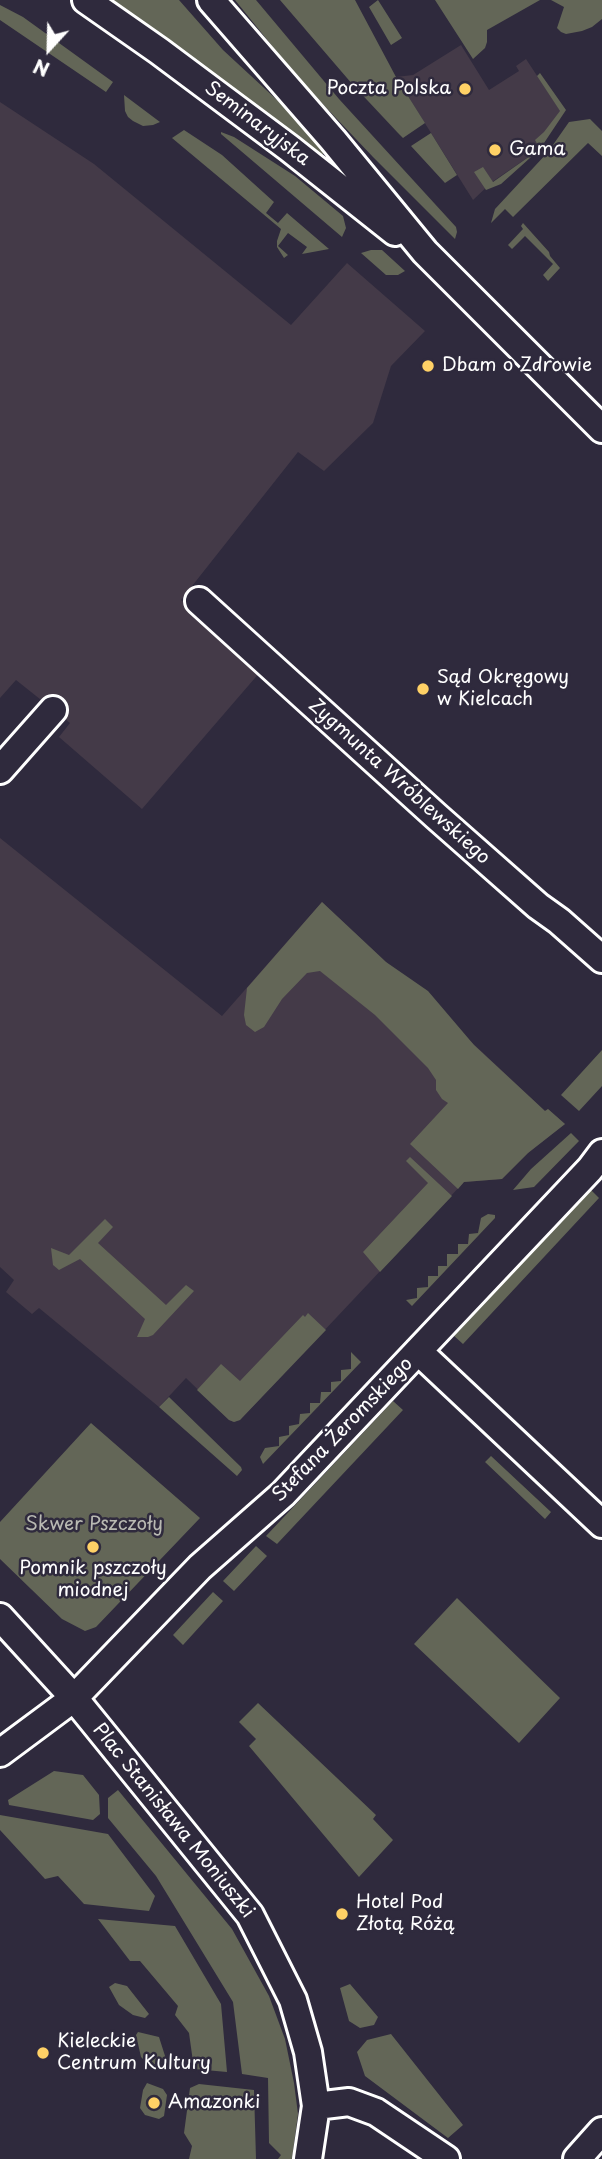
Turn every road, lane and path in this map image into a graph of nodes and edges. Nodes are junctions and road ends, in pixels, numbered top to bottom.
1 (86, 0) edge
2 (211, 0) edge
3 (425, 252) junction
4 (602, 429) edge
5 (199, 601) dead end
6 (53, 710) dead end
7 (0, 770) edge
8 (602, 959) edge
9 (602, 1153) edge
10 (418, 1351) junction
11 (602, 1524) edge
12 (0, 1617) edge
13 (74, 1698) junction
14 (0, 1753) edge
15 (316, 2106) junction
16 (602, 2131) edge
17 (308, 2159) edge
18 (446, 2159) edge
19 (577, 2159) edge

1 - 3 street, Seminaryjska
2 - 3 street, Seminaryjska
3 - 4 street, Seminaryjska
5 - 8 street, Zygmunta Wróblewskiego
6 - 7 street
9 - 10 street, Stefana Żeromskiego
10 - 11 street
10 - 13 street, Stefana Żeromskiego
12 - 13 street, Plac Stanisława Moniuszki
13 - 14 street, Stefana Żeromskiego
13 - 15 street, Plac Stanisława Moniuszki
15 - 17 street, Plac Stanisława Moniuszki
15 - 18 street
16 - 19 street

